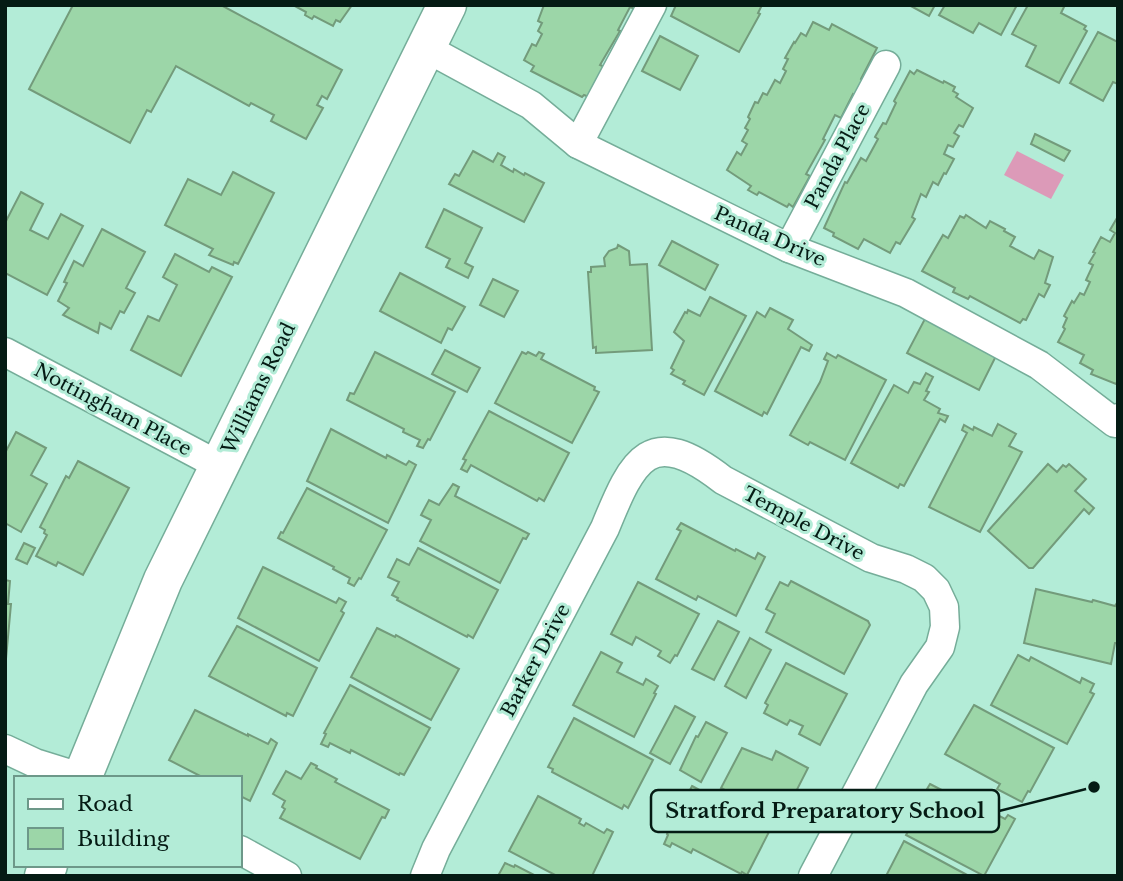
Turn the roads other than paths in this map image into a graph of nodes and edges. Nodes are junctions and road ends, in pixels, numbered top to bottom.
1 (447, 5) edge
2 (652, 5) edge
3 (426, 48) junction
4 (886, 65) dead end
5 (578, 144) junction
6 (789, 248) junction
7 (5, 352) edge
8 (1116, 420) edge
9 (655, 452) joint
10 (220, 466) junction
11 (5, 749) edge
12 (76, 776) edge
13 (84, 776) edge
14 (242, 851) edge
15 (287, 876) edge
16 (425, 876) edge
17 (813, 876) edge

1 - 3 street, Williams Road
2 - 5 street
3 - 5 street, Panda Drive
3 - 10 street, Williams Road
4 - 6 street, Panda Place
5 - 6 street, Panda Drive
6 - 8 street, Panda Drive
7 - 10 street, Nottingham Place
9 - 16 street, Barker Drive
9 - 17 street, Temple Drive
10 - 13 street, Williams Road
11 - 12 street
14 - 15 street

